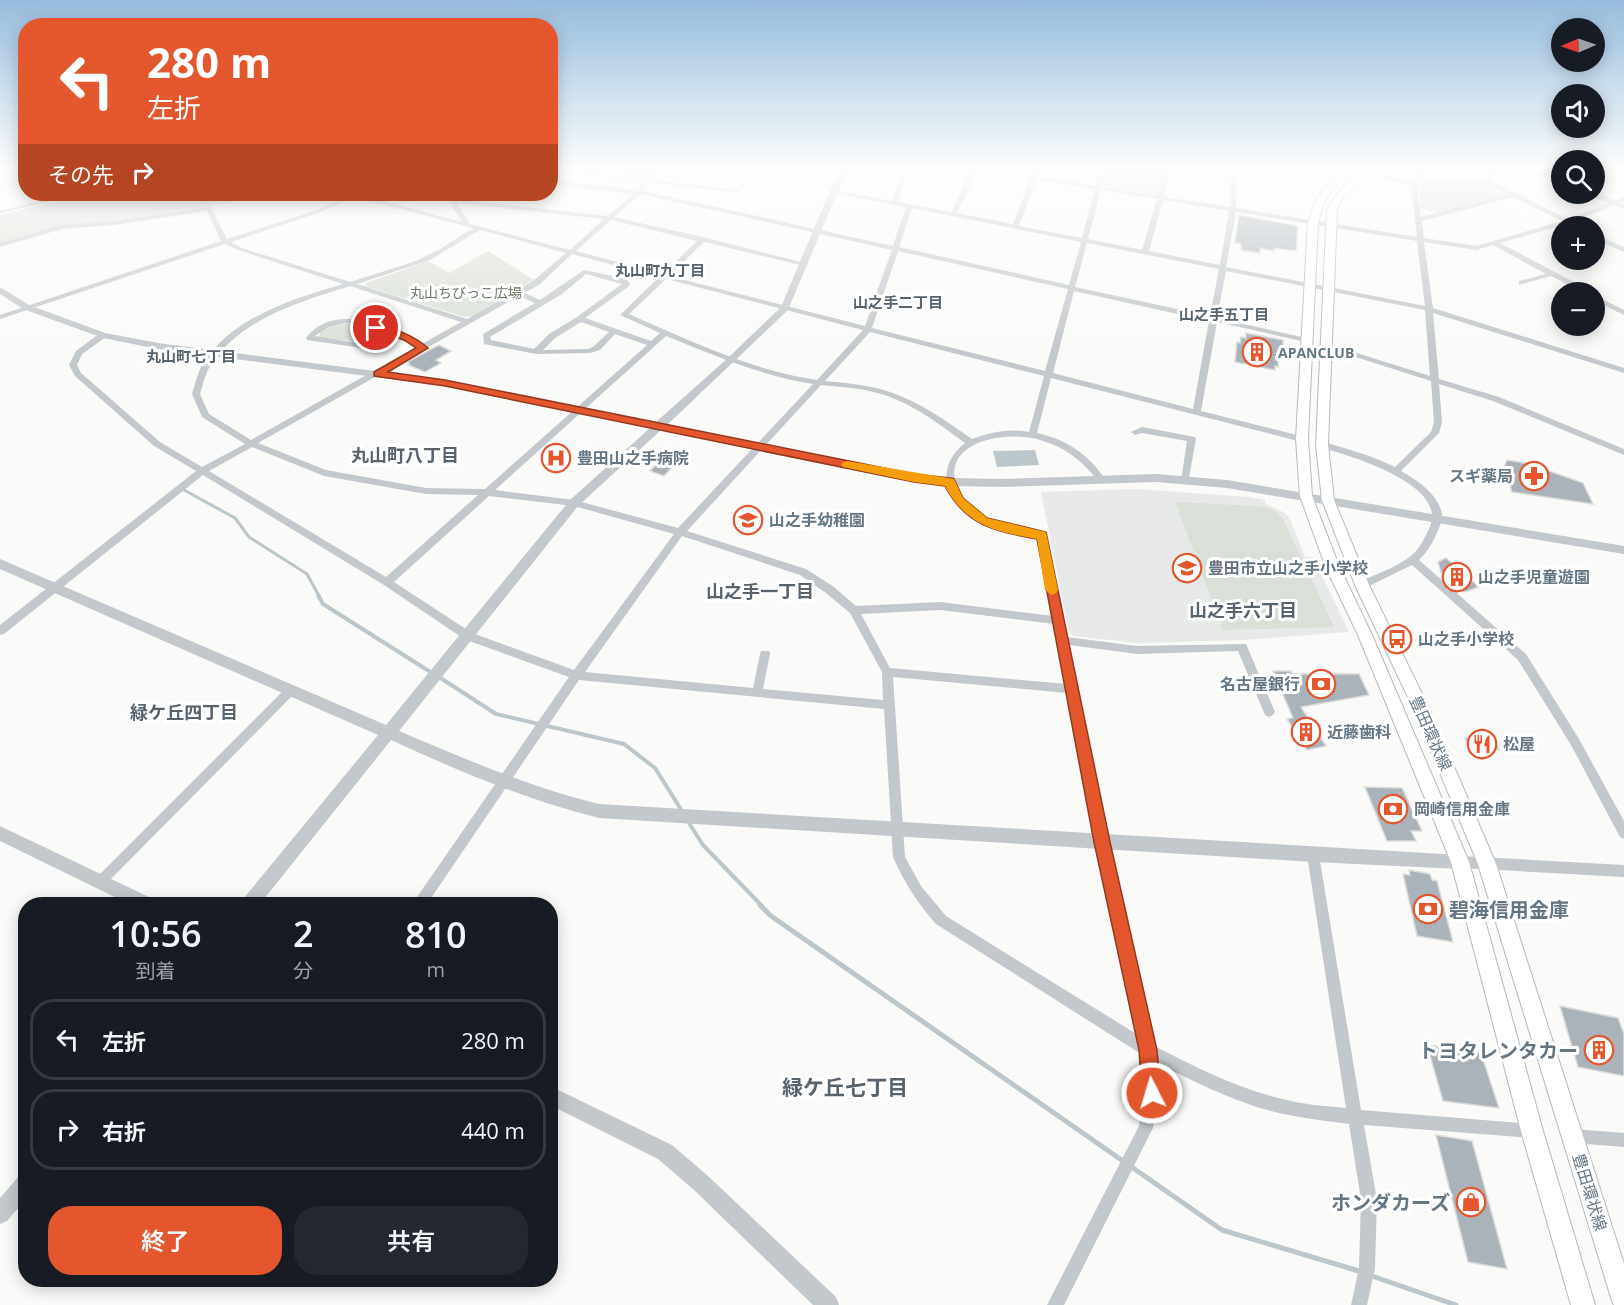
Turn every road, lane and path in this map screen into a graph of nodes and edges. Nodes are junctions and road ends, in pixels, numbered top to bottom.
1 (58, 228) edge
2 (218, 228) edge
3 (268, 228) edge
4 (474, 228) edge
5 (599, 228) edge
6 (654, 228) edge
7 (799, 228) edge
8 (819, 228) edge
9 (903, 228) edge
10 (1019, 228) edge
11 (1087, 228) edge
12 (1153, 228) edge
13 (1229, 228) edge
14 (1313, 228) edge
15 (1330, 228) edge
16 (1349, 228) edge
17 (1419, 228) edge
18 (1546, 228) edge
19 (477, 229) junction
20 (817, 232) junction
21 (704, 239) junction
22 (1421, 239) junction
23 (1083, 241) junction
24 (1605, 241) edge
25 (225, 242) junction
26 (1494, 243) junction
27 (0, 245) edge
28 (896, 250) junction
29 (1624, 250) edge
30 (571, 253) junction
31 (1145, 253) junction
32 (805, 264) junction
33 (1222, 268) junction
34 (1552, 274) junction
35 (665, 277) junction
36 (1567, 282) edge
37 (1522, 283) dead end
38 (352, 285) junction
39 (1309, 285) junction
40 (1070, 288) junction
41 (1327, 289) junction
42 (0, 290) edge
43 (519, 293) junction
44 (859, 300) dead end
45 (541, 303) junction
46 (877, 303) junction
47 (1605, 303) edge
48 (26, 307) junction
49 (785, 308) junction
50 (1429, 309) junction
51 (1624, 313) edge
52 (0, 317) edge
53 (580, 319) junction
54 (1214, 320) junction
55 (469, 321) junction
56 (868, 329) junction
57 (614, 331) junction
58 (664, 333) junction
59 (395, 334) junction
60 (103, 335) junction
61 (1306, 340) junction
62 (652, 344) junction
63 (1325, 346) junction
64 (423, 348) junction
65 (536, 352) junction
66 (214, 353) junction
67 (733, 359) junction
68 (1624, 371) edge
69 (378, 374) junction
70 (1048, 375) junction
71 (1434, 380) junction
72 (819, 381) junction
73 (578, 411) junction
74 (1197, 412) junction
75 (658, 427) junction
76 (1135, 432) dead end
77 (1032, 435) junction
78 (1302, 439) junction
79 (971, 443) junction
80 (252, 444) junction
81 (1322, 445) junction
82 (758, 447) junction
83 (1624, 452) edge
84 (1396, 471) junction
85 (201, 472) junction
86 (1101, 479) junction
87 (1185, 481) junction
88 (950, 482) junction
89 (484, 492) junction
90 (1306, 496) junction
91 (1328, 500) junction
92 (574, 503) junction
93 (1437, 518) junction
94 (680, 532) junction
95 (1624, 550) edge
96 (1413, 560) junction
97 (0, 564) edge
98 (387, 582) junction
99 (1362, 585) junction
100 (56, 588) junction
101 (854, 610) junction
102 (1058, 621) junction
103 (0, 631) edge
104 (468, 636) junction
105 (1062, 640) junction
106 (765, 654) dead end
107 (887, 672) junction
108 (577, 676) junction
109 (1073, 689) junction
110 (291, 690) junction
111 (757, 693) junction
112 (888, 705) junction
113 (1269, 712) dead end
114 (388, 733) junction
115 (504, 783) junction
116 (896, 830) junction
117 (0, 833) edge
118 (1624, 833) edge
119 (1102, 842) junction
120 (1313, 855) junction
121 (1460, 862) junction
122 (1487, 864) junction
123 (1624, 871) edge
124 (100, 882) junction
125 (131, 897) edge
126 (256, 897) edge
127 (425, 897) edge
128 (1148, 1050) junction
129 (558, 1099) edge
130 (1355, 1117) junction
131 (1532, 1131) junction
132 (1573, 1136) junction
133 (1624, 1140) edge
134 (18, 1193) edge
135 (0, 1215) edge
136 (1624, 1302) edge
137 (828, 1305) edge
138 (1055, 1305) edge
139 (1359, 1305) edge
140 (1583, 1305) edge

1 - 27 street
2 - 25 street
3 - 25 street
4 - 19 street
5 - 30 street
6 - 21 street
7 - 20 street
8 - 20 street
9 - 28 street
10 - 23 street
11 - 23 street
12 - 31 street
13 - 33 street
14 - 39 main road, 豊田環状線
15 - 41 main road, 豊田環状線
16 - 22 street
17 - 22 street
18 - 26 street
19 - 30 street
19 - 38 street
20 - 28 street
20 - 32 street
21 - 32 street
21 - 35 street
22 - 26 street
22 - 50 street
23 - 31 street
23 - 40 street
24 - 29 street
25 - 38 street
25 - 48 street
26 - 34 street
28 - 40 street
28 - 46 street
30 - 35 street
30 - 43 street
31 - 33 street
32 - 49 street
33 - 39 street
33 - 54 street
34 - 36 street
34 - 37 street
35 - 49 street
35 - 58 street
38 - 55 street
38 - 66 street
39 - 41 street
39 - 61 main road, 豊田環状線
40 - 54 street
40 - 70 street
41 - 50 street
41 - 63 main road, 豊田環状線
42 - 48 street
43 - 45 street
43 - 55 street
44 - 46 street
45 - 53 street
45 - 65 street
46 - 56 street
47 - 51 street
48 - 52 street
48 - 60 street
49 - 56 street
49 - 67 street
50 - 68 street
50 - 71 street
53 - 57 street
53 - 65 street
54 - 61 street
54 - 74 street
55 - 64 street
56 - 70 street
56 - 72 street
57 - 62 street
57 - 65 street
58 - 62 street
58 - 67 street
59 - 59 street
59 - 64 street
60 - 66 street
60 - 85 street
61 - 78 main road, 豊田環状線
62 - 73 street
63 - 71 street
63 - 81 main road, 豊田環状線
64 - 69 street
66 - 69 street
66 - 80 street
67 - 72 street
67 - 75 street
69 - 73 street
69 - 80 street
70 - 74 street
70 - 77 street
71 - 83 street
71 - 84 street
72 - 79 street
72 - 82 street
73 - 75 street
73 - 89 street
74 - 78 street
75 - 82 street
75 - 92 street
76 - 87 street
77 - 79 street
77 - 86 street
78 - 90 main road, 豊田環状線
79 - 88 street
80 - 85 street
80 - 89 street
81 - 84 street
81 - 91 main road, 豊田環状線
82 - 88 street
82 - 94 street
84 - 93 street
85 - 98 street
85 - 100 street
86 - 87 street
86 - 88 street
87 - 90 street
88 - 102 street
89 - 92 street
89 - 98 street
90 - 91 street
90 - 121 main road, 豊田環状線
91 - 93 street
91 - 99 main road, 豊田環状線
92 - 94 street
92 - 104 street
93 - 95 street
93 - 96 street
94 - 101 street
94 - 108 street
96 - 99 street
96 - 118 street
97 - 100 street
98 - 104 street
99 - 122 main road, 豊田環状線
100 - 103 street
100 - 110 street
101 - 102 street
101 - 107 street
102 - 105 street
104 - 108 street
104 - 114 street
105 - 109 street
105 - 113 street
106 - 111 street
107 - 109 street
107 - 112 street
108 - 111 street
108 - 115 street
109 - 119 street
110 - 114 street
110 - 124 street
111 - 112 street
112 - 116 street
114 - 115 street
114 - 126 street
115 - 116 street
115 - 127 street
116 - 119 street
116 - 128 street
117 - 124 street
119 - 120 street
119 - 128 street
120 - 121 street
120 - 130 street
121 - 122 street
121 - 131 main road, 豊田環状線
122 - 123 street
122 - 132 main road, 豊田環状線
124 - 125 street
128 - 130 street
128 - 138 street
129 - 137 street
130 - 131 street
130 - 139 street
131 - 140 main road, 豊田環状線
132 - 133 street
132 - 136 main road, 豊田環状線
134 - 135 street

